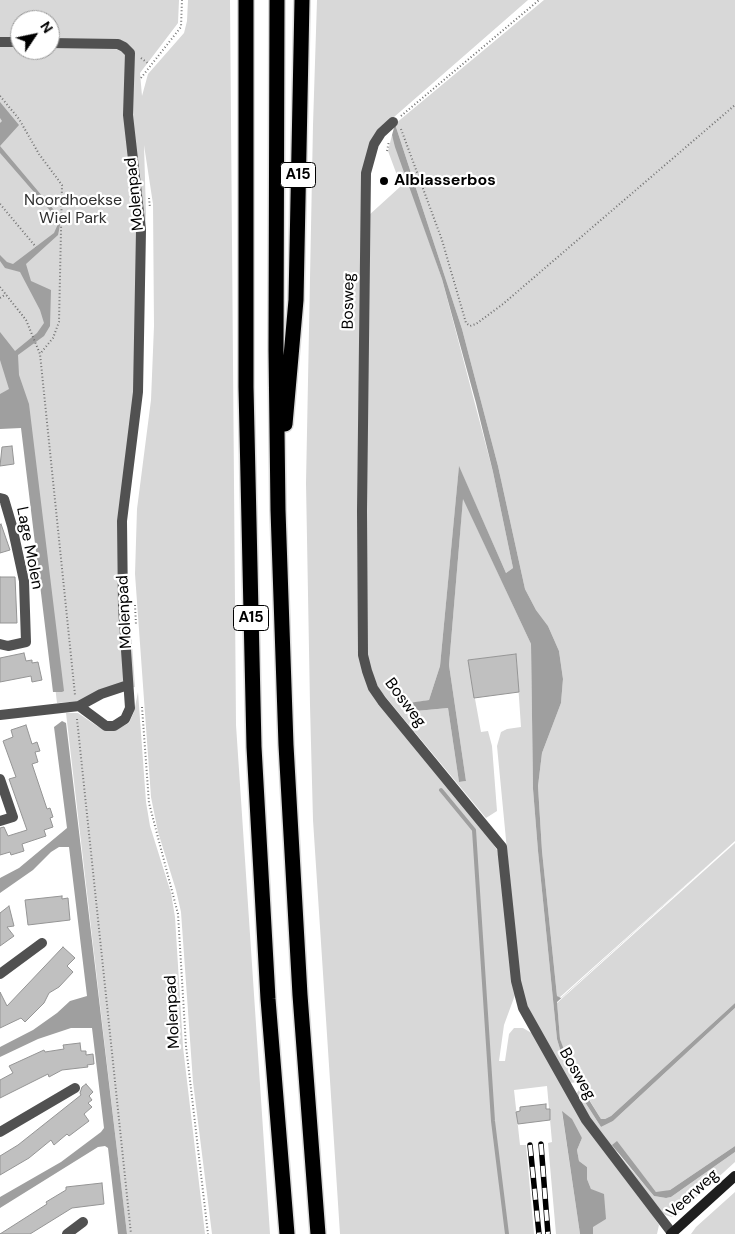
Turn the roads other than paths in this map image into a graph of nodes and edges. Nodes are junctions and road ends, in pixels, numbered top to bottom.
1 (246, 0) edge
2 (277, 0) edge
3 (302, 0) edge
4 (60, 43) edge
5 (393, 122) road end
6 (0, 498) edge
7 (278, 510) junction
8 (0, 644) edge
9 (128, 685) junction
10 (78, 706) junction
11 (0, 715) edge
12 (0, 779) edge
13 (0, 821) edge
14 (42, 942) dead end
15 (0, 974) edge
16 (75, 1088) dead end
17 (0, 1132) edge
18 (735, 1176) edge
19 (83, 1222) dead end
20 (67, 1234) edge
21 (287, 1234) edge
22 (318, 1234) edge
23 (671, 1234) edge

1 - 21 highway, A15
2 - 7 highway, A15
3 - 7 highway, A15
4 - 9 street
5 - 23 street, Bosweg
6 - 8 street, Lage Molen
7 - 22 highway, A15
9 - 10 street
9 - 10 street
10 - 11 street
12 - 13 street
14 - 15 street
16 - 17 street
18 - 23 street, Veerweg
19 - 20 street

